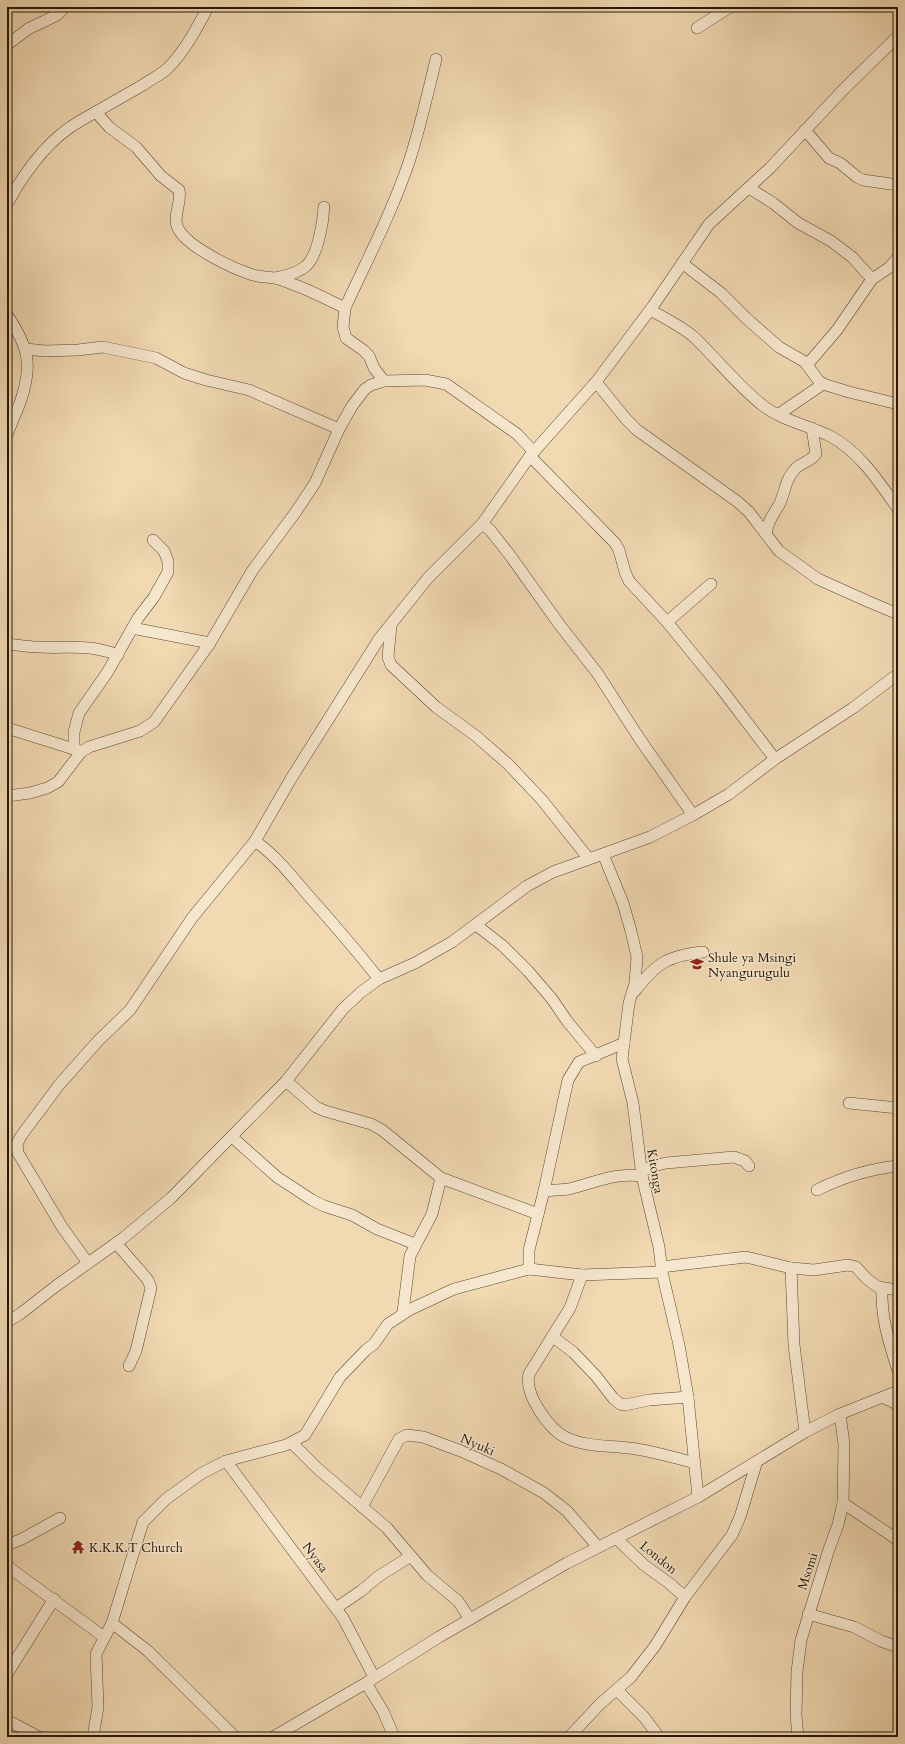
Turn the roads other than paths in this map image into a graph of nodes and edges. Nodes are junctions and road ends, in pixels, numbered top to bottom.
1 (66, 7) edge
2 (208, 7) edge
3 (730, 7) edge
4 (697, 28) dead end
5 (898, 36) edge
6 (7, 44) edge
7 (436, 59) dead end
8 (96, 112) junction
9 (805, 130) junction
10 (898, 185) edge
11 (749, 188) junction
12 (7, 204) edge
13 (324, 207) dead end
14 (898, 257) edge
15 (682, 263) junction
16 (276, 278) junction
17 (872, 279) junction
18 (345, 308) junction
19 (650, 310) junction
20 (7, 315) edge
21 (26, 349) junction
22 (808, 365) junction
23 (384, 381) junction
24 (596, 382) junction
25 (823, 384) junction
26 (898, 404) edge
27 (779, 414) junction
28 (812, 428) junction
29 (339, 430) junction
30 (7, 434) edge
31 (532, 454) junction
32 (898, 509) edge
33 (482, 524) junction
34 (766, 533) junction
35 (153, 540) dead end
36 (711, 584) dead end
37 (898, 614) edge
38 (667, 622) junction
39 (391, 624) junction
40 (132, 628) junction
41 (210, 642) junction
42 (7, 644) edge
43 (118, 655) junction
44 (898, 674) edge
45 (7, 728) edge
46 (78, 750) junction
47 (775, 759) junction
48 (7, 796) edge
49 (693, 815) junction
50 (255, 841) junction
51 (603, 854) junction
52 (589, 859) junction
53 (476, 925) junction
54 (703, 952) dead end
55 (379, 979) junction
56 (632, 994) junction
57 (624, 1043) junction
58 (596, 1056) junction
59 (286, 1081) junction
60 (848, 1103) dead end
61 (898, 1108) edge
62 (232, 1136) junction
63 (749, 1166) dead end
64 (898, 1166) edge
65 (642, 1174) junction
66 (441, 1178) junction
67 (817, 1190) dead end
68 (544, 1191) junction
69 (538, 1214) junction
70 (116, 1243) junction
71 (415, 1244) junction
72 (88, 1264) junction
73 (791, 1268) junction
74 (529, 1269) junction
75 (661, 1269) junction
76 (582, 1274) junction
77 (882, 1288) junction
78 (898, 1290) edge
79 (403, 1312) junction
80 (7, 1322) edge
81 (553, 1337) junction
82 (129, 1366) dead end
83 (898, 1371) edge
84 (898, 1391) edge
85 (688, 1397) junction
86 (884, 1398) junction
87 (898, 1407) edge
88 (840, 1414) junction
89 (805, 1432) junction
90 (292, 1443) junction
91 (226, 1460) junction
92 (757, 1461) junction
93 (696, 1463) junction
94 (698, 1497) junction
95 (843, 1503) junction
96 (362, 1507) junction
97 (60, 1518) dead end
98 (616, 1538) junction
99 (898, 1540) edge
100 (7, 1545) edge
101 (598, 1547) junction
102 (411, 1556) junction
103 (7, 1566) edge
104 (685, 1597) junction
105 (54, 1599) junction
106 (336, 1608) junction
107 (808, 1614) junction
108 (470, 1619) junction
109 (112, 1623) junction
110 (104, 1637) junction
111 (898, 1647) edge
112 (7, 1674) edge
113 (370, 1680) junction
114 (618, 1690) junction
115 (7, 1720) edge
116 (39, 1737) edge
117 (93, 1737) edge
118 (235, 1737) edge
119 (273, 1737) edge
120 (394, 1737) edge
121 (569, 1737) edge
122 (659, 1737) edge
123 (798, 1737) edge

1 - 6 street
2 - 8 street
3 - 4 street
5 - 9 street
7 - 18 street
8 - 12 street
8 - 16 street
9 - 10 street
9 - 11 street
11 - 15 street
11 - 17 street
13 - 16 street
14 - 17 street
15 - 19 street
15 - 22 street
16 - 18 street
17 - 22 street
18 - 23 street
19 - 24 street
19 - 27 street
20 - 21 street
21 - 29 street
21 - 30 street
22 - 25 street
23 - 29 street
23 - 31 street
24 - 31 street
24 - 34 street
25 - 26 street
25 - 27 street
27 - 28 street
28 - 32 street
28 - 34 street
29 - 41 street
31 - 33 street
31 - 38 street
33 - 39 street
33 - 49 street
34 - 37 street
35 - 40 street
36 - 38 street
38 - 47 street
39 - 50 street
39 - 52 street
40 - 41 street
40 - 43 street
41 - 46 street
42 - 43 street
43 - 46 street
44 - 47 street
45 - 46 street
46 - 48 street
47 - 49 street
49 - 51 street
50 - 55 street
50 - 72 street
51 - 52 street
51 - 56 street, Kitonga
52 - 53 street
53 - 55 street
53 - 58 street
54 - 56 street
55 - 59 street
56 - 57 street, Kitonga
57 - 58 street
57 - 65 street, Kitonga
58 - 68 street
59 - 62 street
59 - 66 street
60 - 61 street
62 - 70 street
62 - 71 street
63 - 65 street
64 - 67 street
65 - 68 street
65 - 75 street, Kitonga
66 - 69 street
66 - 71 street
68 - 69 street
69 - 74 street
70 - 72 street
70 - 82 street
71 - 79 street
72 - 80 street
73 - 75 street
73 - 77 street
73 - 89 street
74 - 76 street
74 - 79 street
75 - 76 street
75 - 85 street, Kitonga
76 - 81 street
77 - 78 street
77 - 83 street
79 - 90 street
81 - 85 street
81 - 93 street
84 - 86 street
85 - 93 street, Kitonga
86 - 87 street
86 - 88 street
88 - 89 street
88 - 95 street, Msomi
89 - 92 street
90 - 91 street
90 - 96 street
91 - 106 street, Nyasa
91 - 109 street
92 - 94 street
92 - 104 street
93 - 94 street, Kitonga
94 - 98 street
95 - 99 street
95 - 107 street, Msomi
96 - 101 street, Nyuki
96 - 102 street
97 - 100 street
98 - 101 street
98 - 104 street, London
101 - 108 street
102 - 106 street
102 - 108 street
103 - 105 street
104 - 114 street
105 - 110 street
105 - 112 street
106 - 113 street, Nyasa
107 - 111 street
107 - 123 street, Msomi
108 - 113 street
109 - 110 street
109 - 118 street
110 - 117 street
113 - 119 street
113 - 120 street, Nyasa
114 - 121 street
114 - 122 street
115 - 116 street

